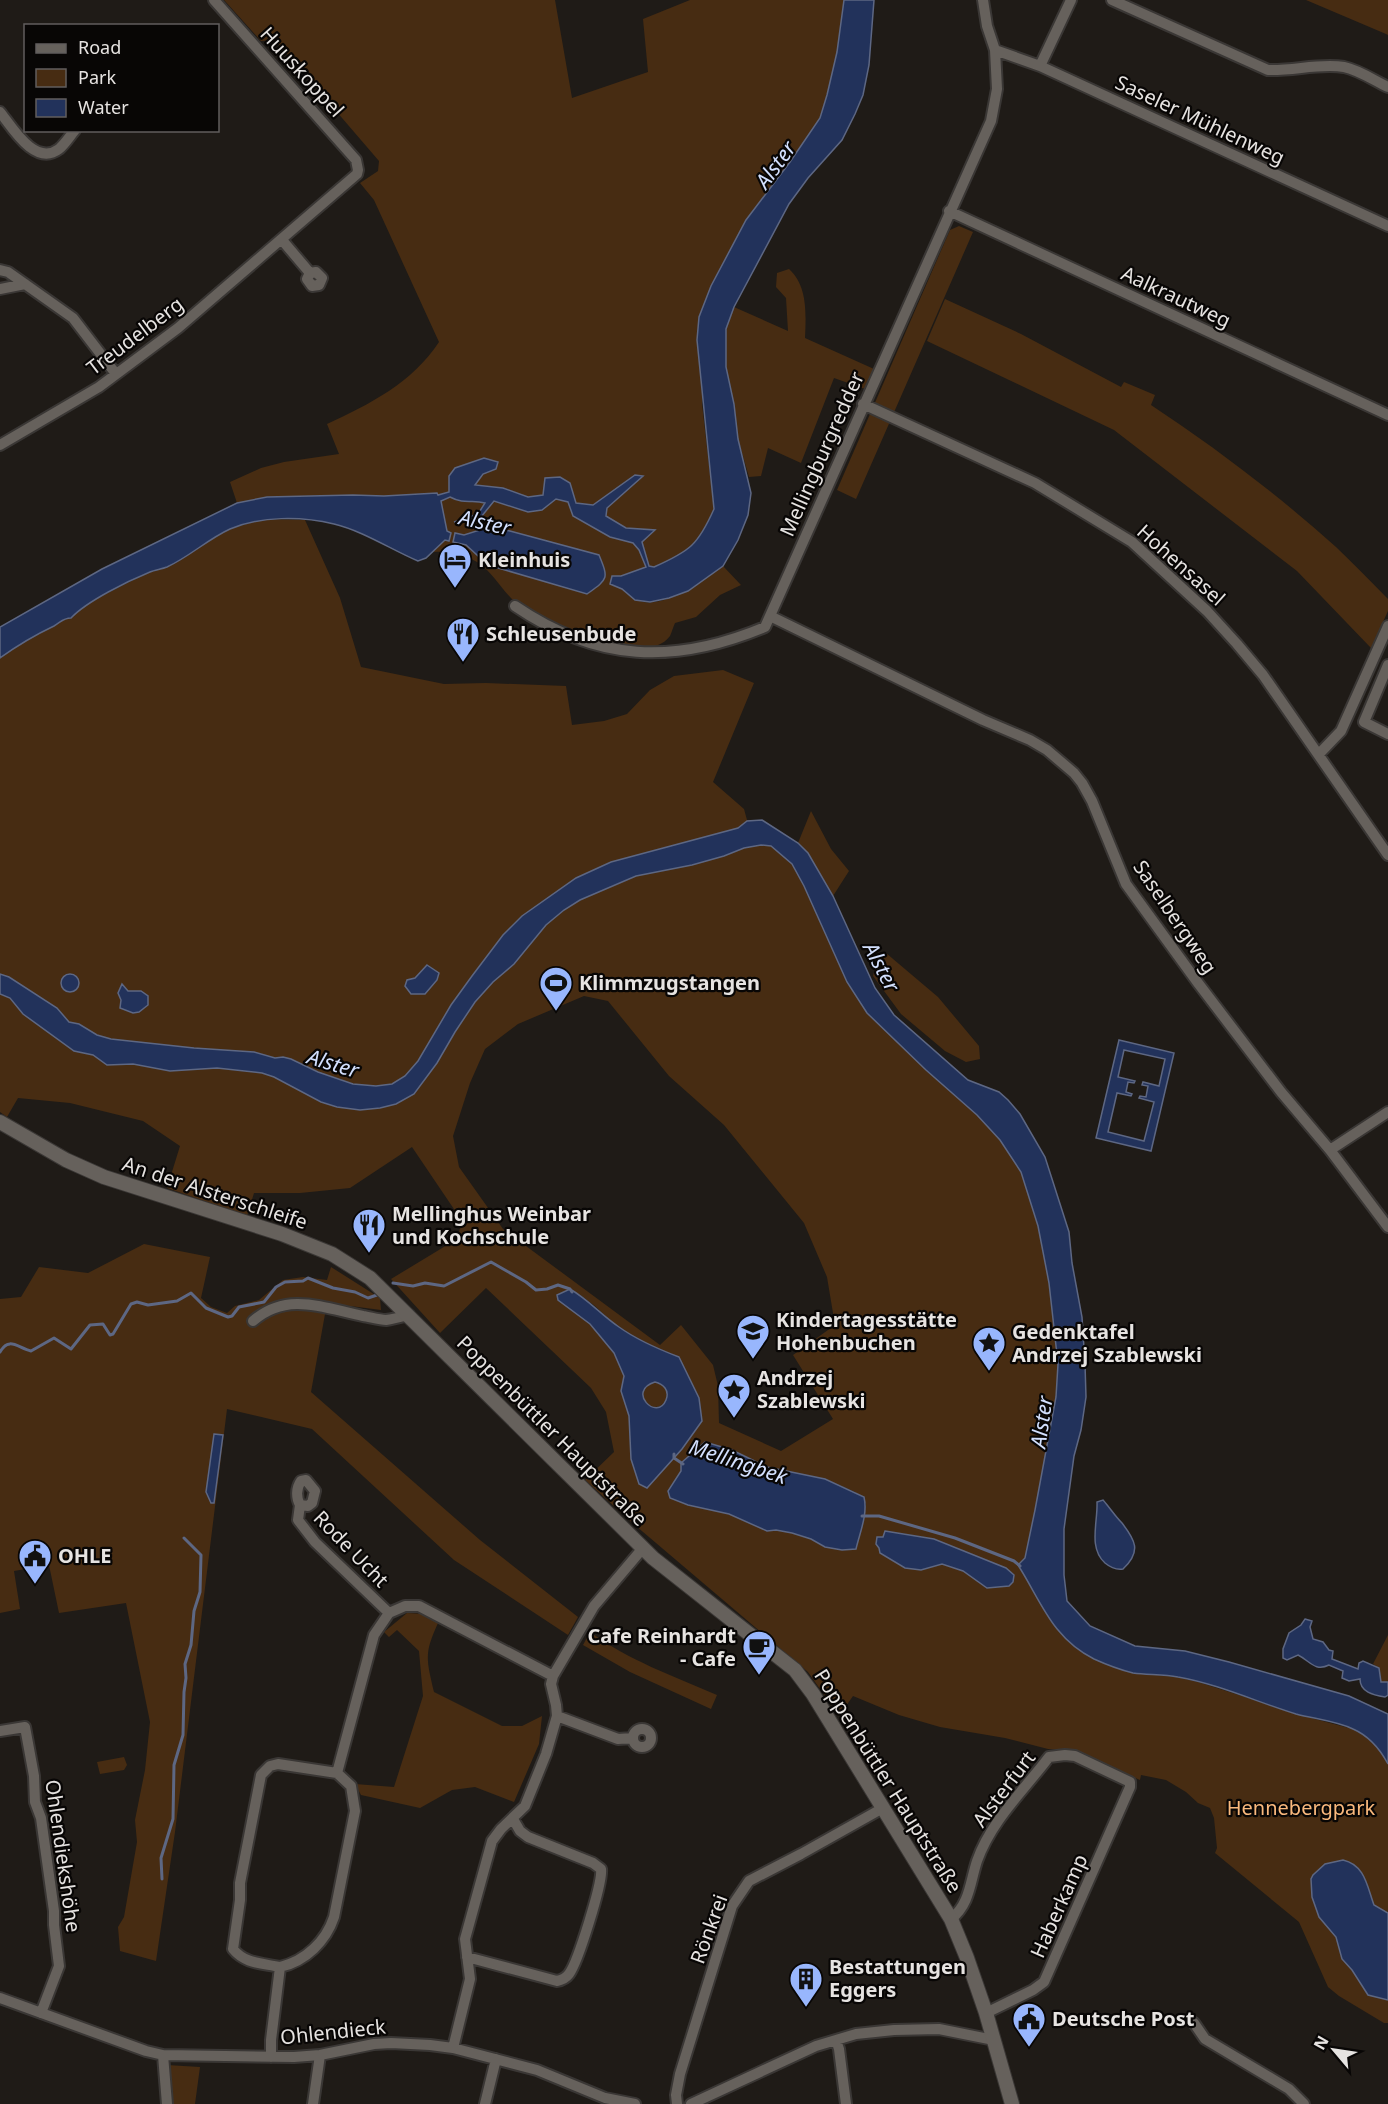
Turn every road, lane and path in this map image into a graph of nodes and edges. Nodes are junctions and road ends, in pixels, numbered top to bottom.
1 (214, 0) edge
2 (983, 0) edge
3 (1112, 0) edge
4 (1066, 2) edge
5 (995, 50) junction
6 (1040, 66) junction
7 (1388, 87) edge
8 (0, 112) edge
9 (73, 132) edge
10 (358, 170) joint
11 (949, 211) junction
12 (1388, 226) edge
13 (282, 240) junction
14 (0, 270) edge
15 (310, 273) dead end
16 (25, 284) junction
17 (0, 289) edge
18 (116, 374) junction
19 (863, 404) junction
20 (1388, 415) edge
21 (0, 445) edge
22 (515, 606) dead end
23 (770, 616) junction
24 (1388, 626) edge
25 (1388, 665) edge
26 (1388, 734) edge
27 (1318, 754) junction
28 (1388, 855) edge
29 (1388, 1112) edge
30 (0, 1122) edge
31 (1330, 1150) junction
32 (1388, 1227) edge
33 (409, 1315) junction
34 (254, 1321) dead end
35 (300, 1505) dead end
36 (643, 1548) junction
37 (389, 1613) junction
38 (552, 1676) junction
39 (557, 1716) junction
40 (0, 1731) edge
41 (633, 1738) dead end
42 (337, 1773) junction
43 (1130, 1782) joint
44 (883, 1808) junction
45 (513, 1819) junction
46 (951, 1919) junction
47 (467, 1957) junction
48 (280, 1967) junction
49 (0, 1998) edge
50 (41, 2013) junction
51 (986, 2013) junction
52 (1194, 2023) dead end
53 (836, 2040) junction
54 (994, 2040) junction
55 (453, 2048) junction
56 (163, 2055) junction
57 (320, 2055) junction
58 (271, 2057) junction
59 (496, 2060) junction
60 (167, 2104) edge
61 (313, 2104) edge
62 (484, 2104) edge
63 (634, 2104) edge
64 (677, 2104) edge
65 (691, 2104) edge
66 (846, 2104) edge
67 (1012, 2104) edge
68 (1304, 2104) edge

1 - 10 street, Huuskoppel
2 - 5 street, Mellingburgredder
3 - 7 street
4 - 6 street
5 - 6 street, Saseler Mühlenweg
5 - 11 street, Mellingburgredder
6 - 12 street, Saseler Mühlenweg
8 - 9 street
10 - 13 street, Treudelberg
11 - 19 street, Mellingburgredder
11 - 20 street, Aalkrautweg
13 - 15 street
13 - 18 street, Treudelberg
14 - 16 street
16 - 17 street
16 - 18 street
18 - 21 street, Treudelberg
19 - 23 street, Mellingburgredder
19 - 27 street, Hohensasel
22 - 23 street, Mellingburgredder
23 - 31 street, Saselbergweg
24 - 27 street
25 - 26 street
27 - 28 street, Hohensasel
29 - 31 street
30 - 33 street, An der Alsterschleife
31 - 32 street, Saselbergweg
33 - 34 street
33 - 36 street, Poppenbüttler Hauptstraße
35 - 37 street, Rode Ucht
36 - 38 street
36 - 44 street, Poppenbüttler Hauptstraße
37 - 38 street
37 - 42 street
38 - 39 street
39 - 41 street
39 - 45 street
40 - 50 street, Ohlendiekshöhe
42 - 48 street
42 - 48 street
43 - 46 street, Alsterfurt
43 - 51 street, Haberkamp
44 - 46 street, Poppenbüttler Hauptstraße
44 - 64 street, Rönkrei
45 - 47 street
45 - 47 street
46 - 51 street, Poppenbüttler Hauptstraße
47 - 55 street
48 - 58 street
49 - 50 street, Ohlendieck
50 - 56 street, Ohlendieck
51 - 54 street, Poppenbüttler Hauptstraße
52 - 68 street
53 - 54 street
53 - 65 street
53 - 66 street
54 - 67 street, Poppenbüttler Hauptstraße
55 - 57 street, Ohlendieck
55 - 59 street, Ohlendieck
56 - 58 street, Ohlendieck
56 - 60 street
57 - 58 street, Ohlendieck
57 - 61 street
59 - 62 street
59 - 63 street, Ohlendieck

